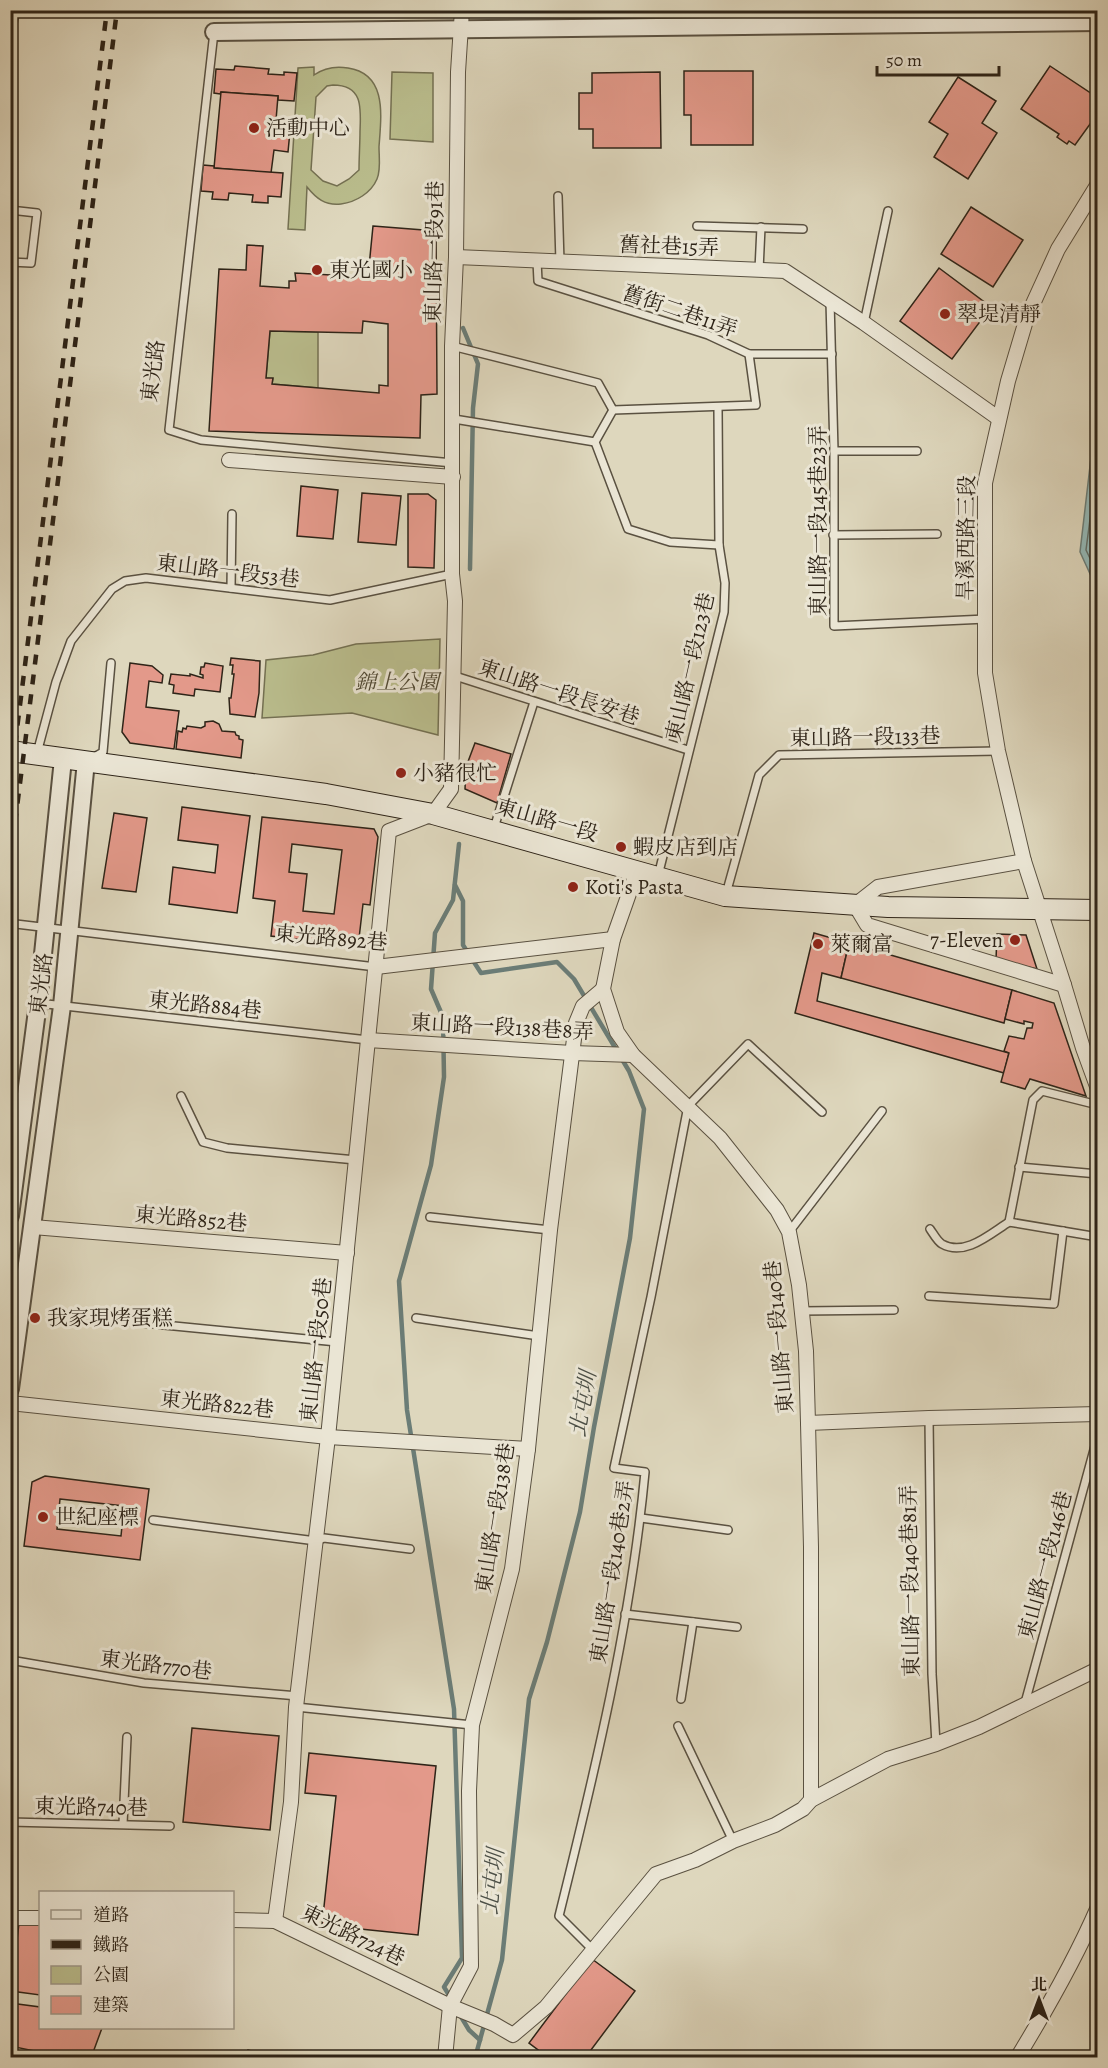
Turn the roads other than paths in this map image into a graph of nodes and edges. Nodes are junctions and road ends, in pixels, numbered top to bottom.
1 (15, 10) edge
2 (462, 10) edge
3 (1071, 17) edge
4 (770, 18) edge
5 (1098, 22) edge
6 (459, 29) junction
7 (214, 32) joint
8 (10, 43) edge
9 (1098, 184) edge
10 (558, 196) dead end
11 (10, 210) edge
12 (888, 211) dead end
13 (697, 226) dead end
14 (760, 227) junction
15 (803, 229) dead end
16 (456, 257) junction
17 (537, 261) junction
18 (10, 262) edge
19 (560, 262) junction
20 (759, 270) junction
21 (830, 300) junction
22 (864, 323) junction
23 (452, 346) junction
24 (749, 354) junction
25 (832, 354) junction
26 (718, 408) junction
27 (613, 410) junction
28 (998, 418) junction
29 (454, 419) junction
30 (595, 442) junction
31 (834, 451) junction
32 (917, 451) dead end
33 (228, 460) dead end
34 (453, 470) junction
35 (232, 514) dead end
36 (937, 534) dead end
37 (833, 535) junction
38 (719, 545) junction
39 (452, 574) junction
40 (231, 588) junction
41 (986, 620) junction
42 (111, 663) dead end
43 (454, 676) junction
44 (534, 702) junction
45 (688, 750) junction
46 (10, 751) edge
47 (998, 751) junction
48 (37, 755) junction
49 (63, 759) junction
50 (86, 761) junction
51 (433, 814) junction
52 (493, 830) junction
53 (1024, 861) junction
54 (637, 872) junction
55 (657, 878) junction
56 (725, 896) junction
57 (855, 905) junction
58 (1038, 908) junction
59 (1098, 910) edge
60 (16, 924) dead end
61 (46, 927) junction
62 (70, 930) junction
63 (613, 939) junction
64 (376, 967) junction
65 (1064, 985) junction
66 (603, 989) junction
67 (38, 1003) junction
68 (62, 1006) junction
69 (368, 1040) junction
70 (572, 1053) junction
71 (633, 1055) junction
72 (1098, 1089) edge
73 (181, 1096) dead end
74 (1098, 1105) edge
75 (687, 1106) junction
76 (882, 1111) dead end
77 (822, 1112) dead end
78 (356, 1160) junction
79 (1019, 1167) junction
80 (1098, 1174) edge
81 (10, 1216) edge
82 (430, 1217) dead end
83 (1008, 1222) junction
84 (33, 1227) junction
85 (930, 1228) dead end
86 (549, 1230) junction
87 (1063, 1231) junction
88 (789, 1232) junction
89 (1098, 1237) edge
90 (347, 1253) junction
91 (929, 1296) dead end
92 (894, 1310) dead end
93 (802, 1311) junction
94 (416, 1318) dead end
95 (123, 1321) dead end
96 (539, 1336) junction
97 (338, 1342) junction
98 (10, 1389) edge
99 (10, 1403) edge
100 (1098, 1414) edge
101 (929, 1418) junction
102 (808, 1424) junction
103 (1098, 1435) edge
104 (328, 1437) junction
105 (528, 1449) junction
106 (640, 1518) junction
107 (153, 1520) dead end
108 (728, 1530) dead end
109 (316, 1541) junction
110 (410, 1549) dead end
111 (625, 1614) junction
112 (693, 1622) junction
113 (737, 1627) dead end
114 (10, 1660) edge
115 (1098, 1669) edge
116 (681, 1699) dead end
117 (297, 1701) junction
118 (1025, 1703) junction
119 (466, 1724) junction
120 (678, 1726) dead end
121 (127, 1737) dead end
122 (936, 1744) junction
123 (812, 1800) junction
124 (10, 1822) edge
125 (123, 1824) junction
126 (170, 1826) dead end
127 (733, 1841) junction
128 (1098, 1907) edge
129 (10, 1918) edge
130 (39, 1918) edge
131 (234, 1920) edge
132 (275, 1921) junction
133 (593, 1950) junction
134 (450, 2006) junction
135 (445, 2058) edge
136 (1017, 2058) edge

1 - 8 lane
2 - 6 street, 東山路一段91巷
3 - 4 street
3 - 5 street
4 - 6 street
6 - 7 street
6 - 16 street, 東山路一段91巷
7 - 34 lane, 東光路
9 - 28 street, 旱溪西路三段
10 - 19 lane
11 - 18 lane
12 - 22 lane
13 - 14 lane
14 - 15 lane
14 - 20 lane
16 - 17 street, 舊社巷15弄
16 - 23 street, 東山路一段91巷
17 - 19 street, 舊社巷15弄
17 - 24 lane, 舊街二巷11弄
19 - 20 street, 舊社巷15弄
20 - 21 street, 舊社巷15弄
21 - 22 street, 舊社巷15弄
21 - 25 lane, 東山路一段145巷23弄
22 - 28 street, 舊社巷15弄
23 - 27 lane
23 - 29 street, 東山路一段91巷
24 - 25 lane, 舊街二巷11弄
24 - 26 lane
25 - 31 lane, 東山路一段145巷23弄
26 - 27 lane
26 - 38 lane, 東山路一段123巷
27 - 30 lane
28 - 41 street, 旱溪西路三段
29 - 30 lane
29 - 34 street, 東山路一段91巷
30 - 38 lane
31 - 32 lane
31 - 37 lane, 東山路一段145巷23弄
33 - 34 street
34 - 39 street, 東山路一段91巷
35 - 40 lane
36 - 37 lane
37 - 41 lane, 東山路一段145巷23弄
38 - 45 lane, 東山路一段123巷
39 - 40 lane, 東山路一段53巷
39 - 43 street, 東山路一段91巷
40 - 48 lane, 東山路一段53巷
41 - 47 street, 旱溪西路三段
42 - 50 lane
43 - 44 lane, 東山路一段長安巷
43 - 51 street, 東山路一段91巷
44 - 45 lane, 東山路一段長安巷
44 - 52 lane
45 - 55 lane, 東山路一段123巷
46 - 48 main road, 東山路一段
47 - 53 street, 旱溪西路三段
47 - 56 lane, 東山路一段133巷
48 - 49 main road, 東山路一段
49 - 50 main road, 東山路一段
49 - 61 street, 東光路
50 - 51 main road, 東山路一段
50 - 62 street, 東光路
51 - 52 main road, 東山路一段
51 - 64 street, 東山路一段50巷
52 - 54 main road, 東山路一段
53 - 57 street
53 - 58 street, 旱溪西路三段
54 - 55 main road, 東山路一段
54 - 63 street, 東山路一段140巷
55 - 56 main road, 東山路一段
56 - 57 main road, 東山路一段
57 - 58 main road, 東山路一段
57 - 65 street
58 - 59 main road, 東山路一段
58 - 65 street, 旱溪西路三段
60 - 61 lane, 東光路892巷
61 - 62 lane, 東光路892巷
61 - 67 street, 東光路
62 - 64 lane, 東光路892巷
62 - 68 street, 東光路
63 - 64 street, 東光路892巷
63 - 66 street, 東山路一段140巷
64 - 69 street, 東山路一段50巷
65 - 72 street, 旱溪西路三段
66 - 70 street, 東山路一段138巷
66 - 71 street, 東山路一段140巷
67 - 68 lane, 東光路884巷
67 - 81 street, 東光路
68 - 69 lane, 東光路884巷
68 - 84 street, 東光路
69 - 70 street, 東山路一段138巷8弄
69 - 78 street, 東山路一段50巷
70 - 71 street, 東山路一段138巷8弄
70 - 86 street, 東山路一段138巷
71 - 75 street, 東山路一段140巷
73 - 78 lane
74 - 79 lane
75 - 77 lane
75 - 88 street, 東山路一段140巷
75 - 106 lane, 東山路一段140巷2弄
76 - 88 lane
78 - 90 street, 東山路一段50巷
79 - 80 lane
79 - 83 lane
82 - 86 lane
83 - 85 lane
83 - 87 lane
84 - 90 street, 東光路852巷
84 - 98 street, 東光路
86 - 96 street, 東山路一段138巷
87 - 89 lane
87 - 91 lane
88 - 93 street, 東山路一段140巷
90 - 97 street, 東山路一段50巷
92 - 93 lane
93 - 102 street, 東山路一段140巷
94 - 96 lane
95 - 97 lane
96 - 105 street, 東山路一段138巷
97 - 104 street, 東山路一段50巷
99 - 104 street, 東光路822巷
100 - 101 street
101 - 102 street
101 - 122 lane, 東山路一段140巷81弄
102 - 123 street, 東山路一段140巷
103 - 118 lane, 東山路一段146巷
104 - 105 street, 東光路822巷
104 - 109 street, 東山路一段50巷
105 - 119 street, 東山路一段138巷
106 - 108 lane
106 - 111 lane, 東山路一段140巷2弄
107 - 109 lane
109 - 110 lane
109 - 117 street, 東山路一段50巷
111 - 112 lane
111 - 133 lane, 東山路一段140巷2弄
112 - 113 lane
112 - 116 lane
114 - 117 lane, 東光路770巷
115 - 118 street
117 - 119 lane, 東光路770巷
117 - 132 street, 東山路一段50巷
118 - 122 street
119 - 134 street, 東山路一段138巷
120 - 127 lane
121 - 125 lane
122 - 123 street
123 - 127 street
124 - 125 lane, 東光路740巷
125 - 126 lane, 東光路740巷
127 - 133 street
128 - 136 street
129 - 130 street
131 - 132 street, 東光路724巷
132 - 134 street, 東光路724巷
133 - 134 street, 東光路724巷
134 - 135 street, 東山路一段138巷

